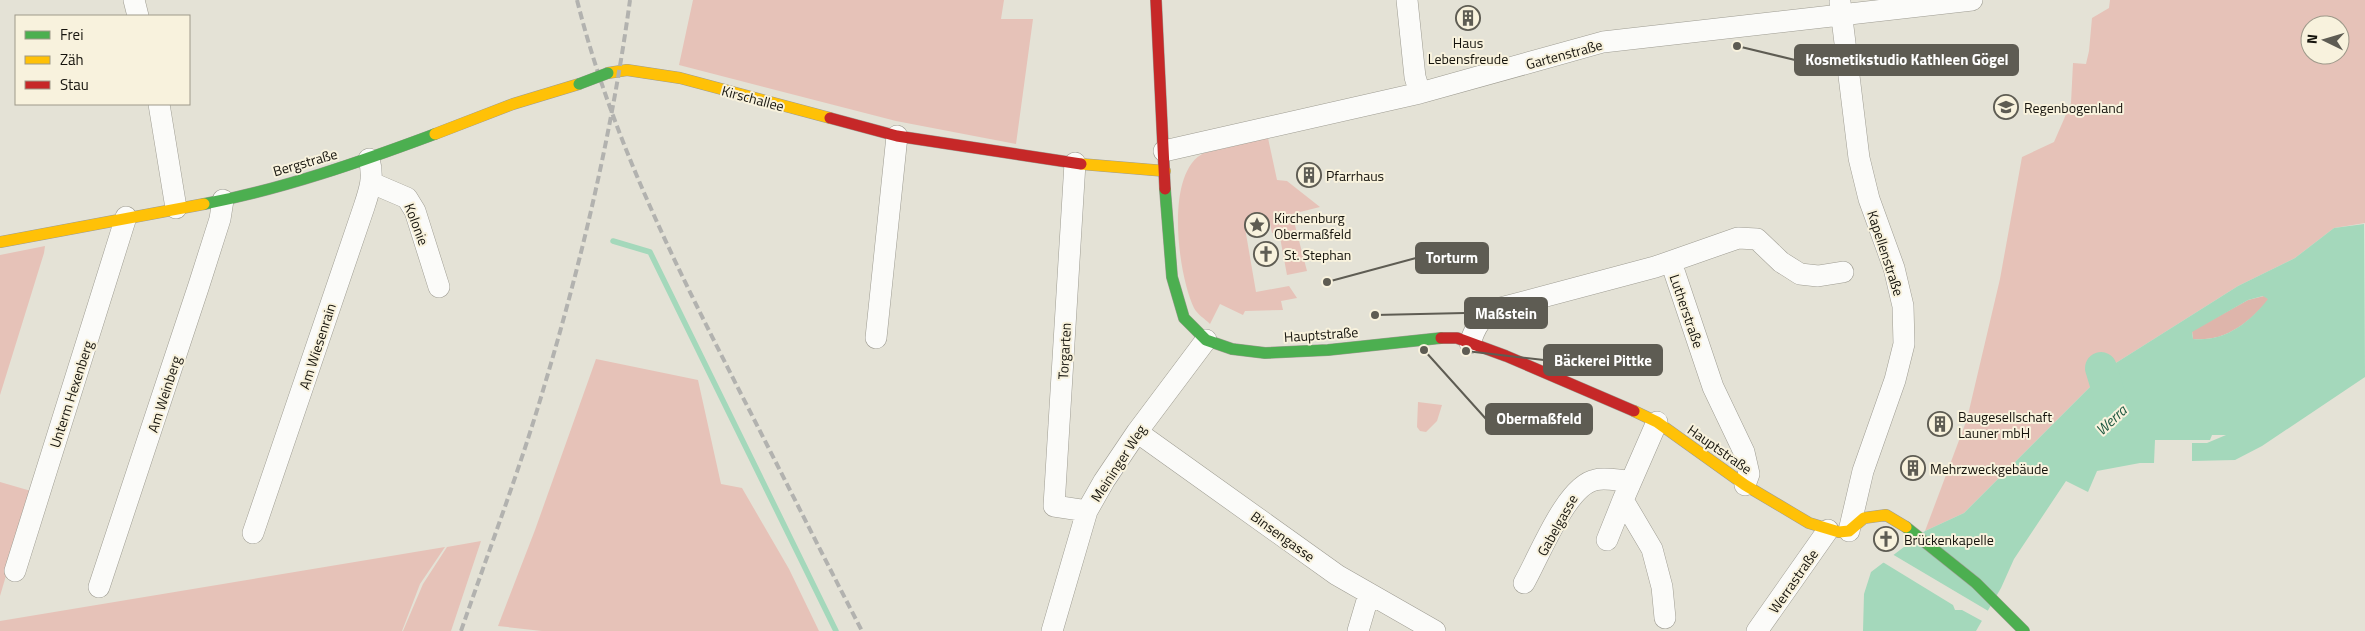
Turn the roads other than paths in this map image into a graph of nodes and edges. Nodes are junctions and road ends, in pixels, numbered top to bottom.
1 (134, 0) edge
2 (1156, 0) edge
3 (1407, 0) edge
4 (1972, 0) edge
5 (1841, 7) edge
6 (138, 15) edge
7 (608, 73) joint
8 (1420, 93) junction
9 (160, 105) edge
10 (898, 136) junction
11 (369, 158) junction
12 (1164, 161) junction
13 (1075, 163) junction
14 (372, 183) junction
15 (223, 200) junction
16 (176, 208) junction
17 (126, 217) junction
18 (0, 242) edge
19 (1671, 262) junction
20 (1843, 272) dead end
21 (439, 287) dead end
22 (876, 338) dead end
23 (1206, 340) junction
24 (1470, 343) junction
25 (1657, 422) junction
26 (1137, 432) junction
27 (1745, 485) junction
28 (1626, 491) junction
29 (1087, 511) junction
30 (1839, 530) junction
31 (253, 533) dead end
32 (1606, 540) dead end
33 (15, 571) dead end
34 (1524, 583) dead end
35 (99, 587) dead end
36 (1369, 594) junction
37 (1665, 618) dead end
38 (1052, 631) edge
39 (1358, 631) edge
40 (1435, 631) edge
41 (1757, 631) edge
42 (2024, 631) edge

1 - 6 street
2 - 12 main road, Hauptstraße
3 - 8 street
4 - 5 street, Gartenstraße
5 - 8 street, Gartenstraße
5 - 30 street, Kapellenstraße
7 - 10 main road, Kirschallee
7 - 11 main road, Bergstraße, bridge
8 - 12 street, Gartenstraße
9 - 16 street
10 - 13 main road, Kirschallee
10 - 22 street
11 - 14 street, Am Wiesenrain
11 - 15 main road, Bergstraße
12 - 13 main road, Kirschallee
12 - 23 main road, Hauptstraße
13 - 29 street, Torgarten
14 - 21 street, Kolonie
14 - 31 street, Am Wiesenrain
15 - 16 main road, Bergstraße
15 - 35 street, Am Weinberg
16 - 17 main road, Bergstraße
17 - 18 main road, Bergstraße
17 - 33 street, Unterm Hexenberg
19 - 20 street
19 - 24 street, Lutherstraße
19 - 27 street, Lutherstraße
23 - 24 main road, Hauptstraße
23 - 26 street, Meininger Weg
24 - 25 main road, Hauptstraße
25 - 27 main road, Hauptstraße
25 - 28 street
26 - 29 street, Meininger Weg
26 - 36 street, Binsengasse
27 - 30 main road, Hauptstraße
28 - 32 street
28 - 34 street, Gabelgasse
28 - 37 street
29 - 38 street, Meininger Weg
30 - 41 street, Werrastraße
30 - 42 main road
36 - 39 street
36 - 40 street, Binsengasse

